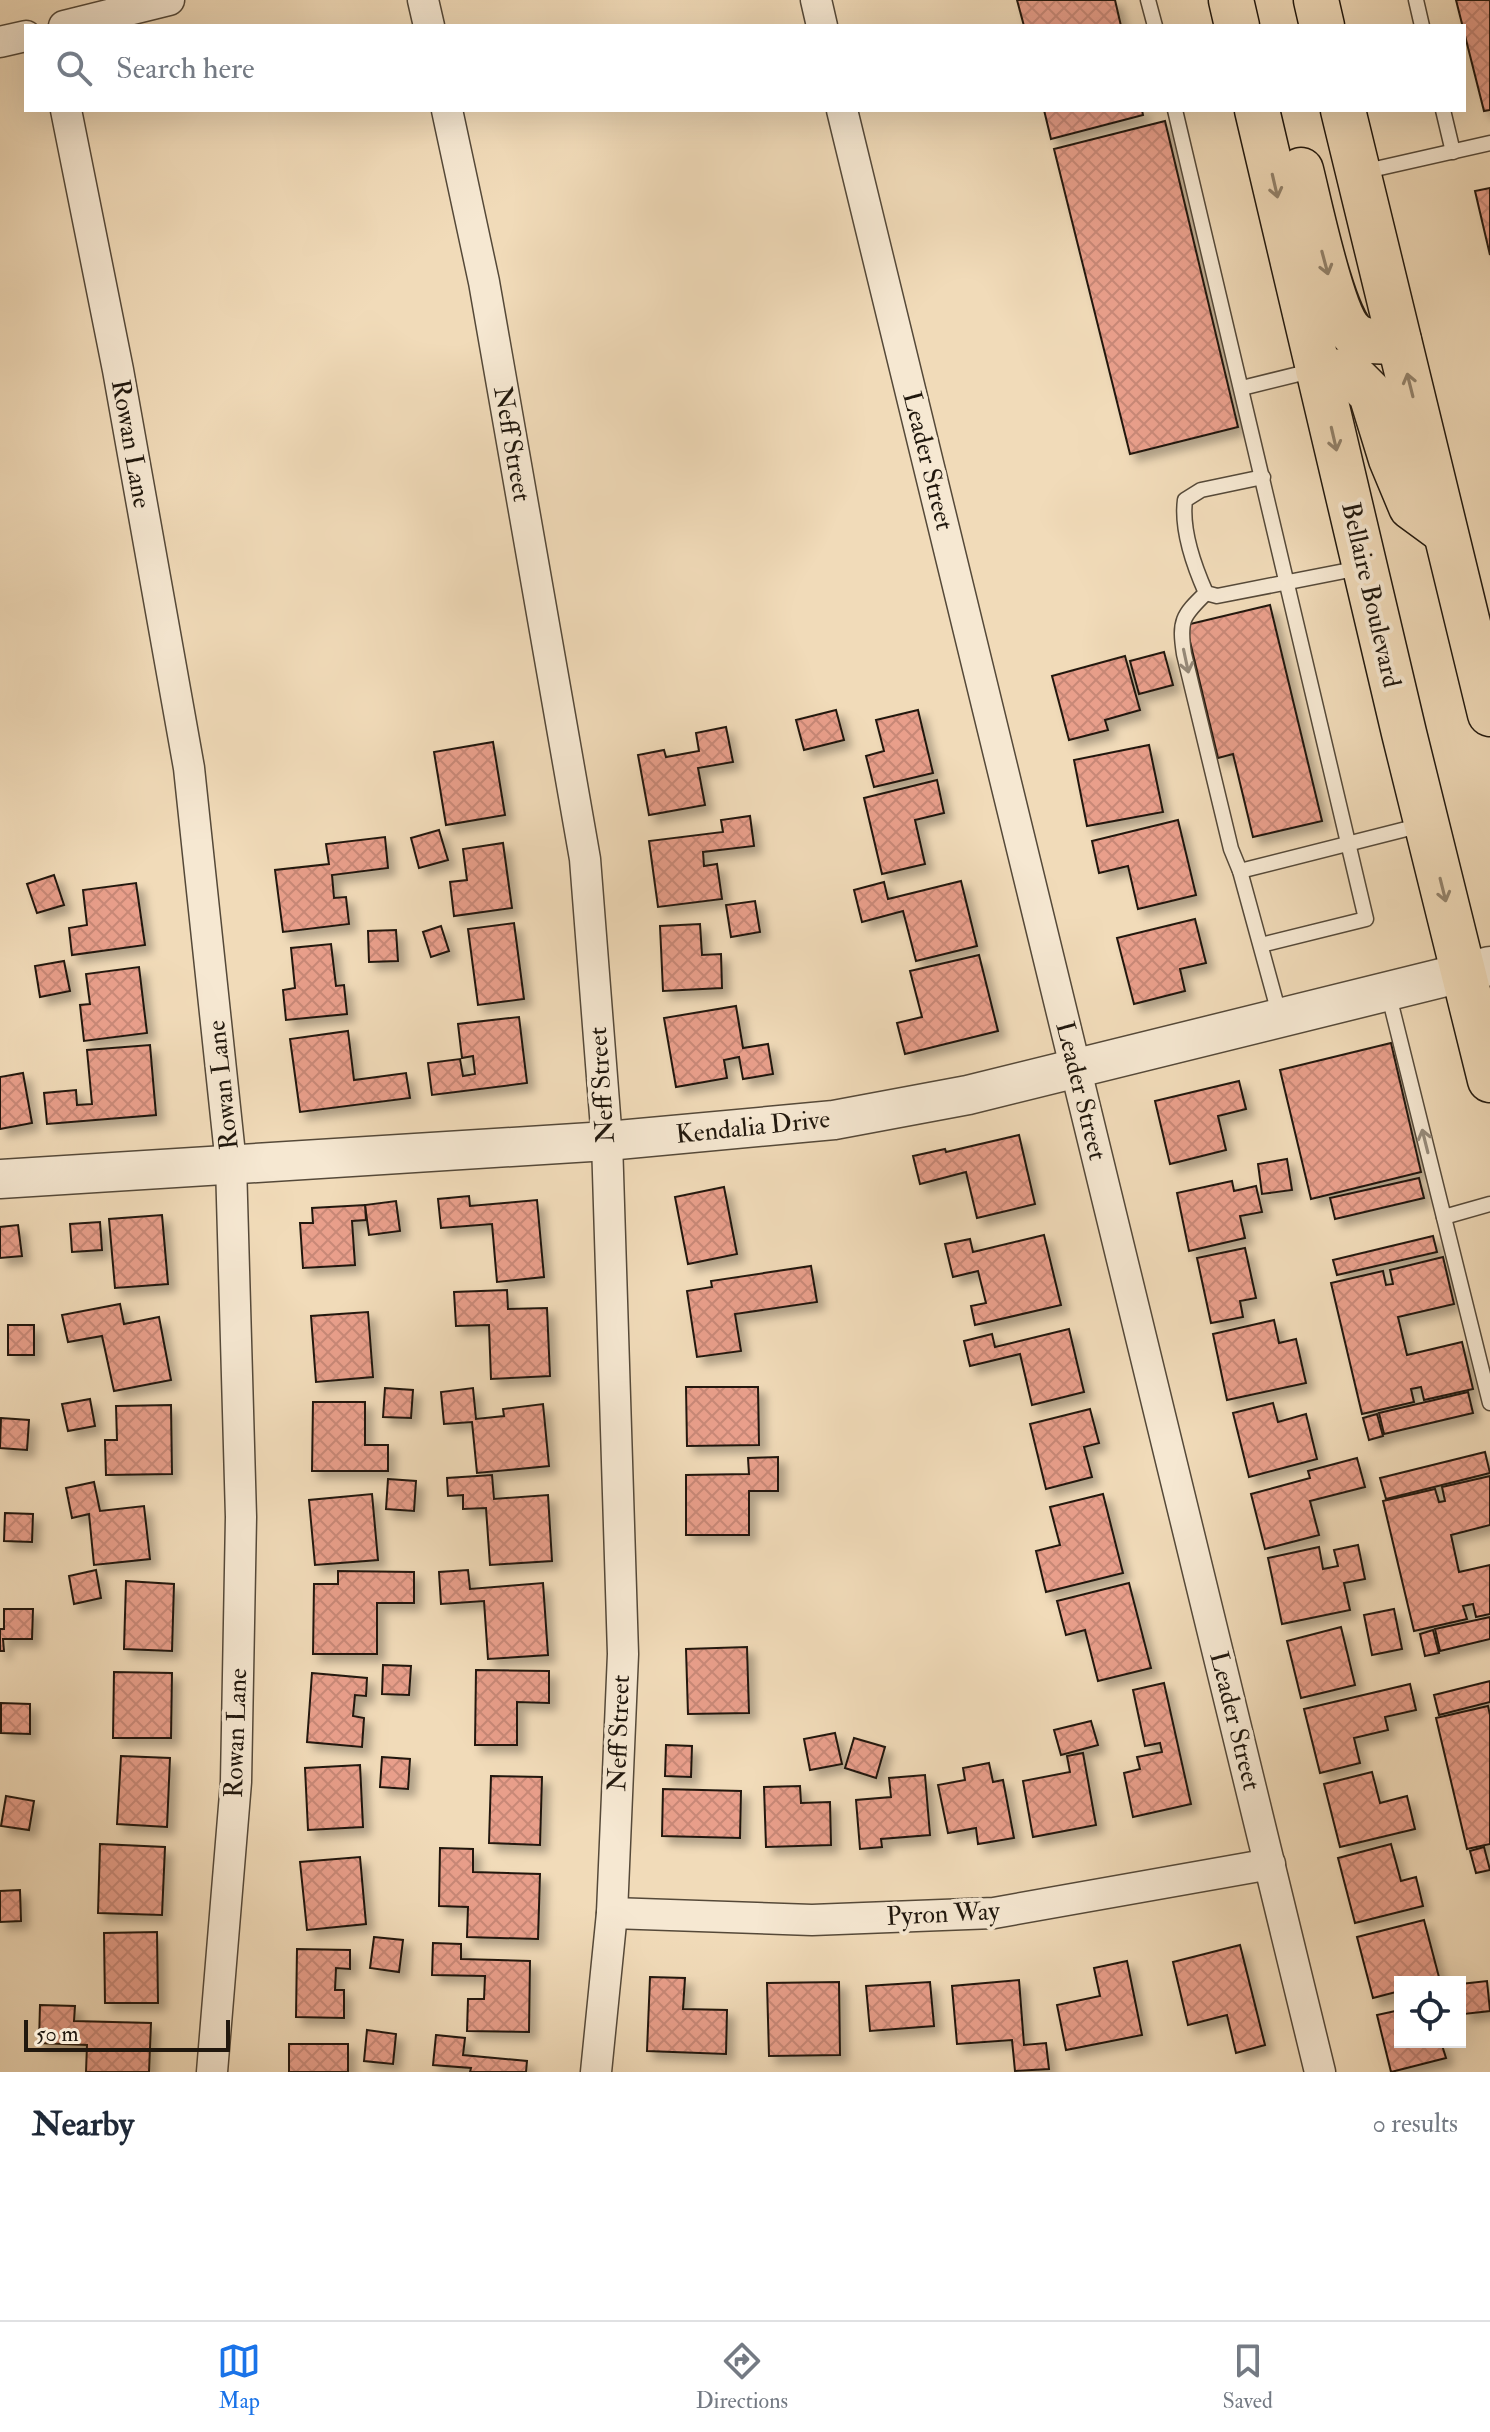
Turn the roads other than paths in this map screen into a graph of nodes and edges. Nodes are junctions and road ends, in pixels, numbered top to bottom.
1 (169, 0) edge
2 (423, 0) edge
3 (816, 0) edge
4 (1148, 0) edge
5 (1231, 0) edge
6 (1316, 0) edge
7 (1416, 0) edge
8 (72, 24) edge
9 (429, 24) edge
10 (822, 24) edge
11 (1154, 24) edge
12 (1237, 24) edge
13 (1322, 24) edge
14 (1422, 24) edge
15 (24, 36) edge
16 (0, 42) edge
17 (66, 112) edge
18 (447, 112) edge
19 (842, 112) edge
20 (1175, 112) edge
21 (1257, 112) edge
22 (1275, 112) edge
23 (1343, 112) edge
24 (1443, 112) edge
25 (1490, 143) edge
26 (1453, 152) junction
27 (1358, 173) junction
28 (1399, 341) junction
29 (1318, 370) junction
30 (1242, 388) junction
31 (1263, 477) junction
32 (1446, 533) junction
33 (1364, 567) junction
34 (1288, 583) junction
35 (1206, 593) junction
36 (1490, 714) edge
37 (1427, 824) junction
38 (1349, 844) junction
39 (1240, 871) junction
40 (1261, 945) junction
41 (1477, 969) edge
42 (1387, 991) junction
43 (1280, 1018) junction
44 (1076, 1068) junction
45 (1490, 1080) edge
46 (607, 1141) junction
47 (231, 1164) junction
48 (0, 1179) edge
49 (1490, 1204) edge
50 (1444, 1217) junction
51 (1490, 1403) edge
52 (1270, 1864) junction
53 (612, 1913) junction
54 (212, 2072) edge
55 (596, 2072) edge
56 (1320, 2072) edge

1 - 8 street
2 - 9 street
3 - 10 street
4 - 11 lane
5 - 12 main road
6 - 13 main road
7 - 14 lane
15 - 16 street
17 - 47 street, Rowan Lane
18 - 46 street, Neff Street
19 - 44 street, Leader Street
20 - 30 lane
21 -> 29 main road, Bellaire Boulevard
22 -> 28 main road
23 - 27 main road
24 - 26 lane
25 - 26 lane
26 - 27 lane
27 - 28 main road
32 -> 28 main road
29 - 30 lane
29 - 32 main road
29 -> 33 main road, Bellaire Boulevard
30 - 31 lane
31 - 34 lane
31 - 35 lane
32 - 36 main road
33 - 34 lane
33 - 37 main road, Bellaire Boulevard
34 - 35 lane
34 - 38 lane
35 -> 39 lane
37 - 38 lane
37 -> 41 main road, Bellaire Boulevard
38 - 39 lane
38 - 40 lane
39 - 40 lane
40 - 43 lane
41 - 42 street, Kendalia Drive
41 - 45 main road, Bellaire Boulevard
42 - 43 street, Kendalia Drive
50 -> 42 lane
43 - 44 street, Kendalia Drive
44 - 46 street, Kendalia Drive
44 - 52 street, Leader Street
46 - 47 street, Kendalia Drive
46 - 53 street, Neff Street
47 - 48 street, Kendalia Drive
47 - 54 street, Rowan Lane
49 - 50 lane
50 - 51 lane
52 - 53 street, Pyron Way
52 - 56 street, Leader Street
53 - 55 street, Neff Street

